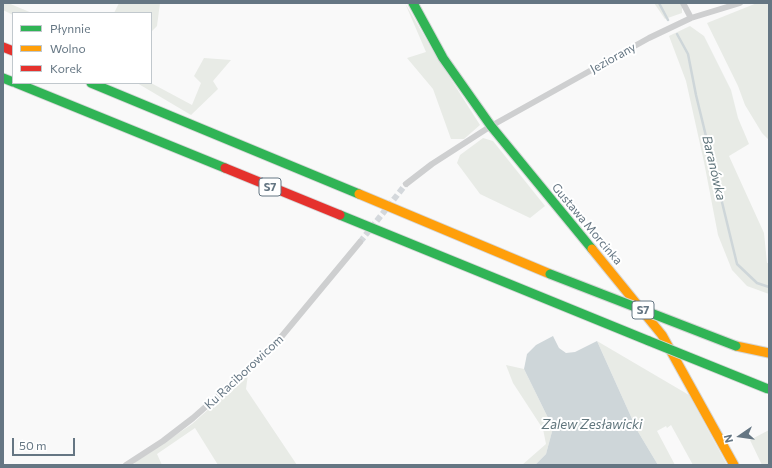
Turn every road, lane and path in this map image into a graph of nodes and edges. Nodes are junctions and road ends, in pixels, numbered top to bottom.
1 (413, 3) edge
2 (683, 3) edge
3 (740, 3) edge
4 (691, 18) junction
5 (18, 84) edge
6 (93, 84) edge
7 (491, 126) junction
8 (406, 184) tunnel mouth
9 (360, 242) tunnel mouth
10 (769, 353) edge
11 (768, 390) edge
12 (126, 465) edge
13 (734, 465) edge

1 - 7 main road, Gustawa Morcinka
2 - 4 street
3 - 4 street, Jeziorany
4 - 7 street, Jeziorany
5 - 11 main road, S7, bridge
6 - 10 main road, S7, bridge
7 - 8 street
7 - 13 main road, Gustawa Morcinka
9 - 12 street, Ku Raciborowicom

